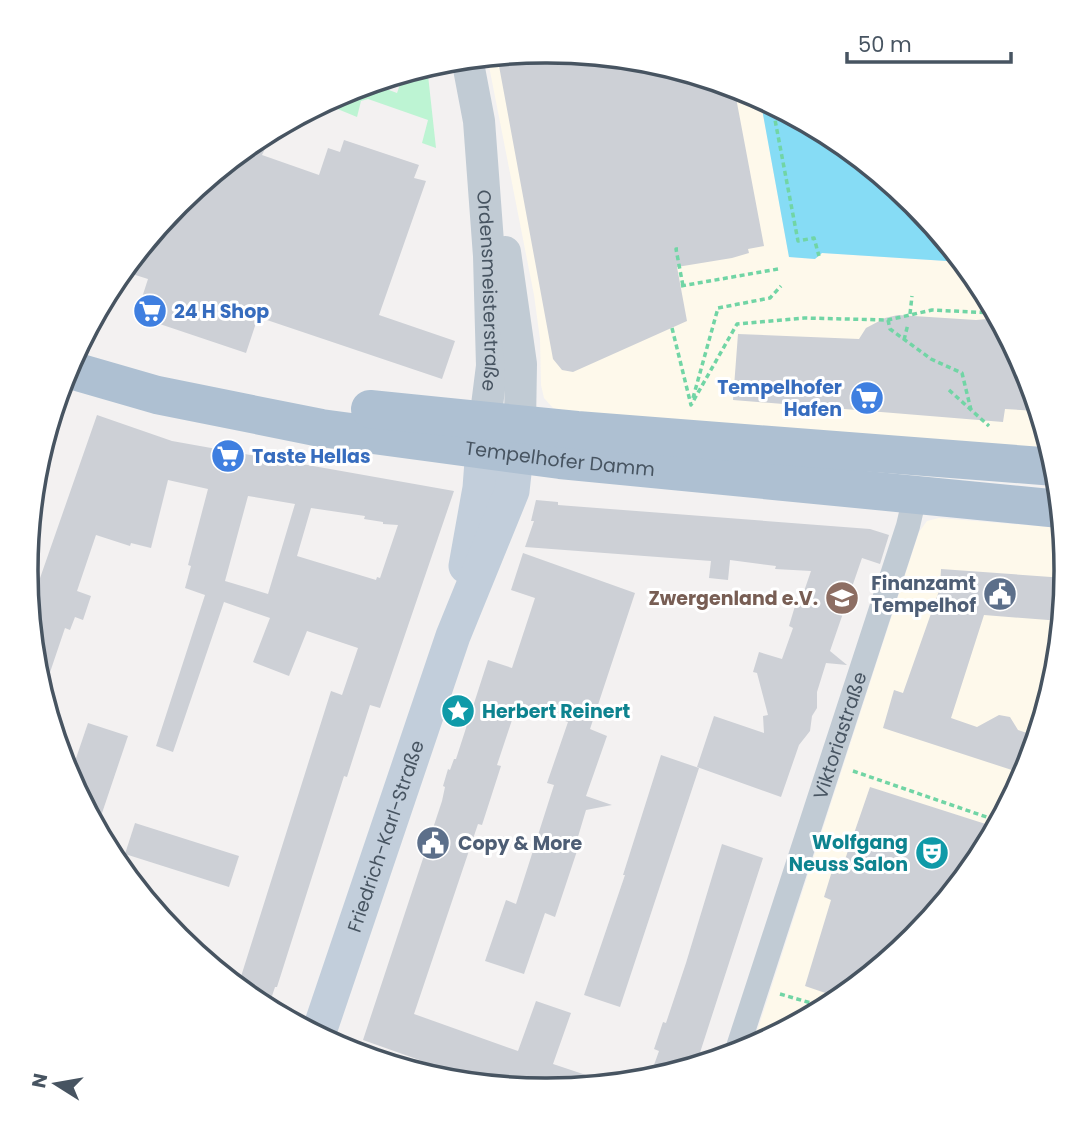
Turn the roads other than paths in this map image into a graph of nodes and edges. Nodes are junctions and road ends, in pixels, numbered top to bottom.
1 (469, 69) edge
2 (90, 349) edge
3 (79, 372) edge
4 (501, 437) junction
5 (1043, 466) edge
6 (915, 496) junction
7 (1049, 508) edge
8 (321, 1025) edge
9 (741, 1039) edge

1 - 4 street, Ordensmeisterstraße
2 - 4 main road, Tempelhofer Damm
3 - 4 main road, Tempelhofer Damm
4 - 5 main road, Tempelhofer Damm
4 - 6 main road, Tempelhofer Damm
4 - 8 main road, Friedrich-Karl-Straße
6 - 7 main road, Tempelhofer Damm
6 - 9 street, Viktoriastraße

